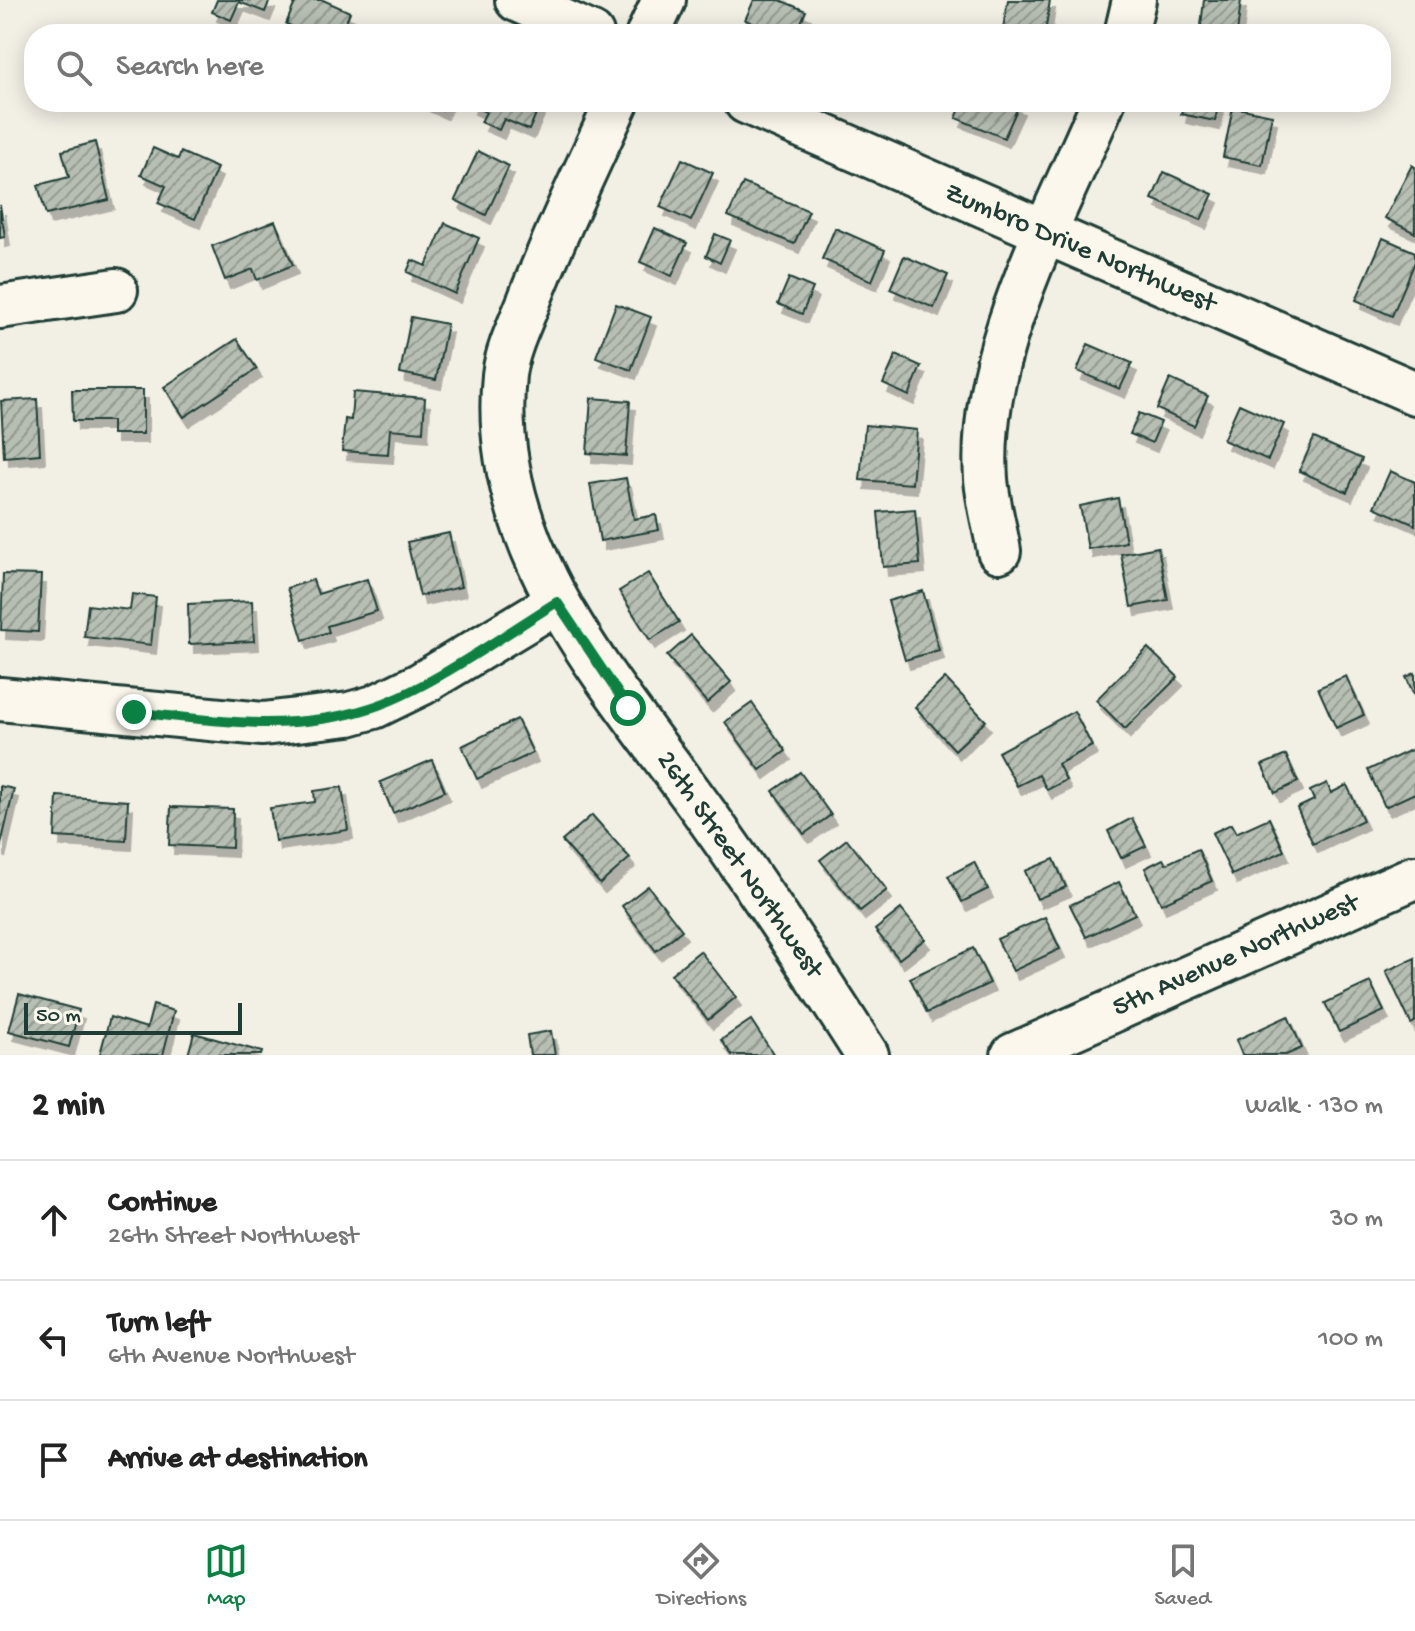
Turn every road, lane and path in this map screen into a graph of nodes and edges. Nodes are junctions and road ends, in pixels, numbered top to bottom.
1 (517, 0) edge
2 (664, 0) edge
3 (1134, 0) edge
4 (570, 24) edge
5 (653, 24) edge
6 (1128, 24) edge
7 (612, 112) edge
8 (769, 112) edge
9 (1099, 112) edge
10 (1047, 235) junction
11 (116, 290) dead end
12 (0, 307) edge
13 (1415, 393) edge
14 (999, 551) dead end
15 (557, 602) junction
16 (0, 699) edge
17 (1415, 877) edge
18 (867, 1055) edge
19 (1013, 1055) edge

1 - 4 street
2 - 5 street
3 - 6 street
7 - 15 street, 26th Street Northwest
8 - 10 street, Zumbro Drive Northwest
9 - 10 street
10 - 13 street, Zumbro Drive Northwest
10 - 14 street
11 - 12 street
15 - 16 street
15 - 18 street, 26th Street Northwest
17 - 19 street, 5th Avenue Northwest

